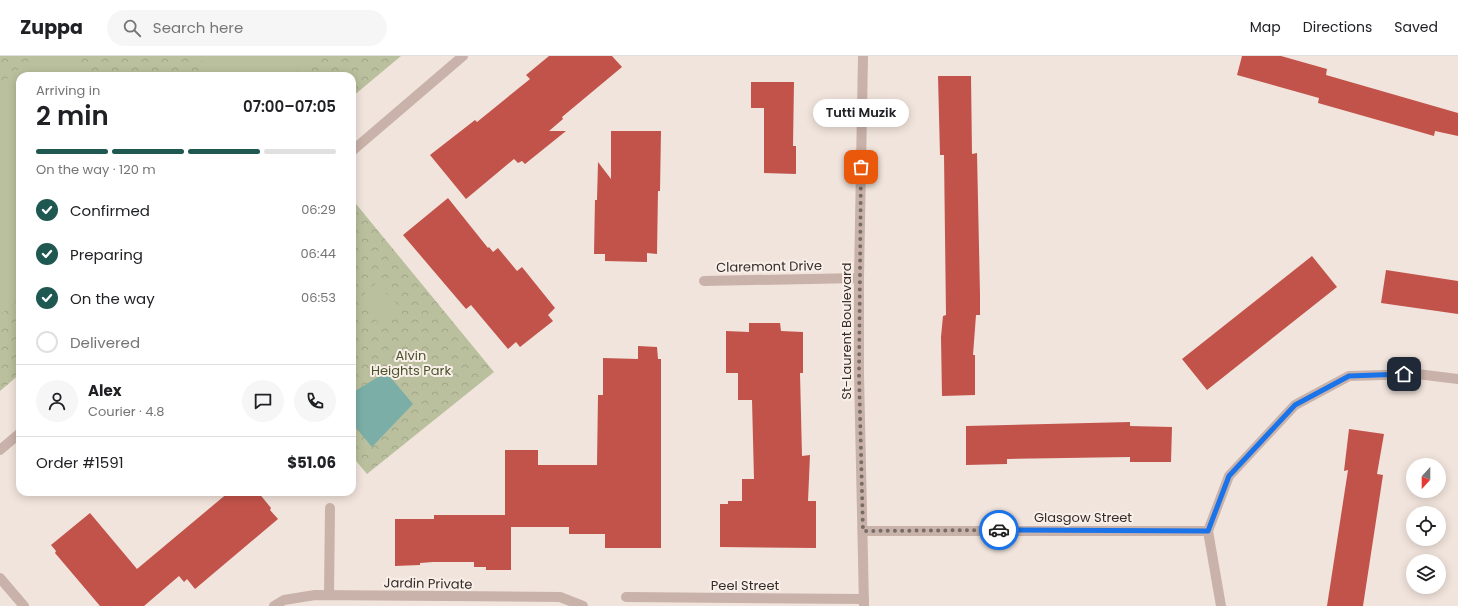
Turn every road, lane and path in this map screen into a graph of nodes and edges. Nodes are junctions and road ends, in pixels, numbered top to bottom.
1 (463, 56) edge
2 (863, 56) edge
3 (356, 147) edge
4 (859, 278) junction
5 (704, 281) dead end
6 (1458, 379) edge
7 (16, 436) edge
8 (0, 450) edge
9 (330, 508) dead end
10 (863, 531) junction
11 (1208, 531) junction
12 (0, 578) edge
13 (315, 595) junction
14 (329, 595) junction
15 (626, 597) dead end
16 (475, 601) edge
17 (864, 602) edge
18 (24, 606) edge
19 (274, 606) edge
20 (314, 606) edge
21 (583, 606) edge
22 (1221, 606) edge

1 - 3 street
2 - 4 street, St-Laurent Boulevard
4 - 5 street, Claremont Drive
4 - 10 street, St-Laurent Boulevard
6 - 11 street
7 - 8 street
9 - 14 street
10 - 11 street, Glasgow Street
10 - 17 street, St-Laurent Boulevard
11 - 22 street
12 - 18 street
13 - 14 street, Jardin Private
13 - 19 street, Jardin Private
13 - 20 street
14 - 16 street, Jardin Private
15 - 17 street, Peel Street
16 - 21 street, Jardin Private

